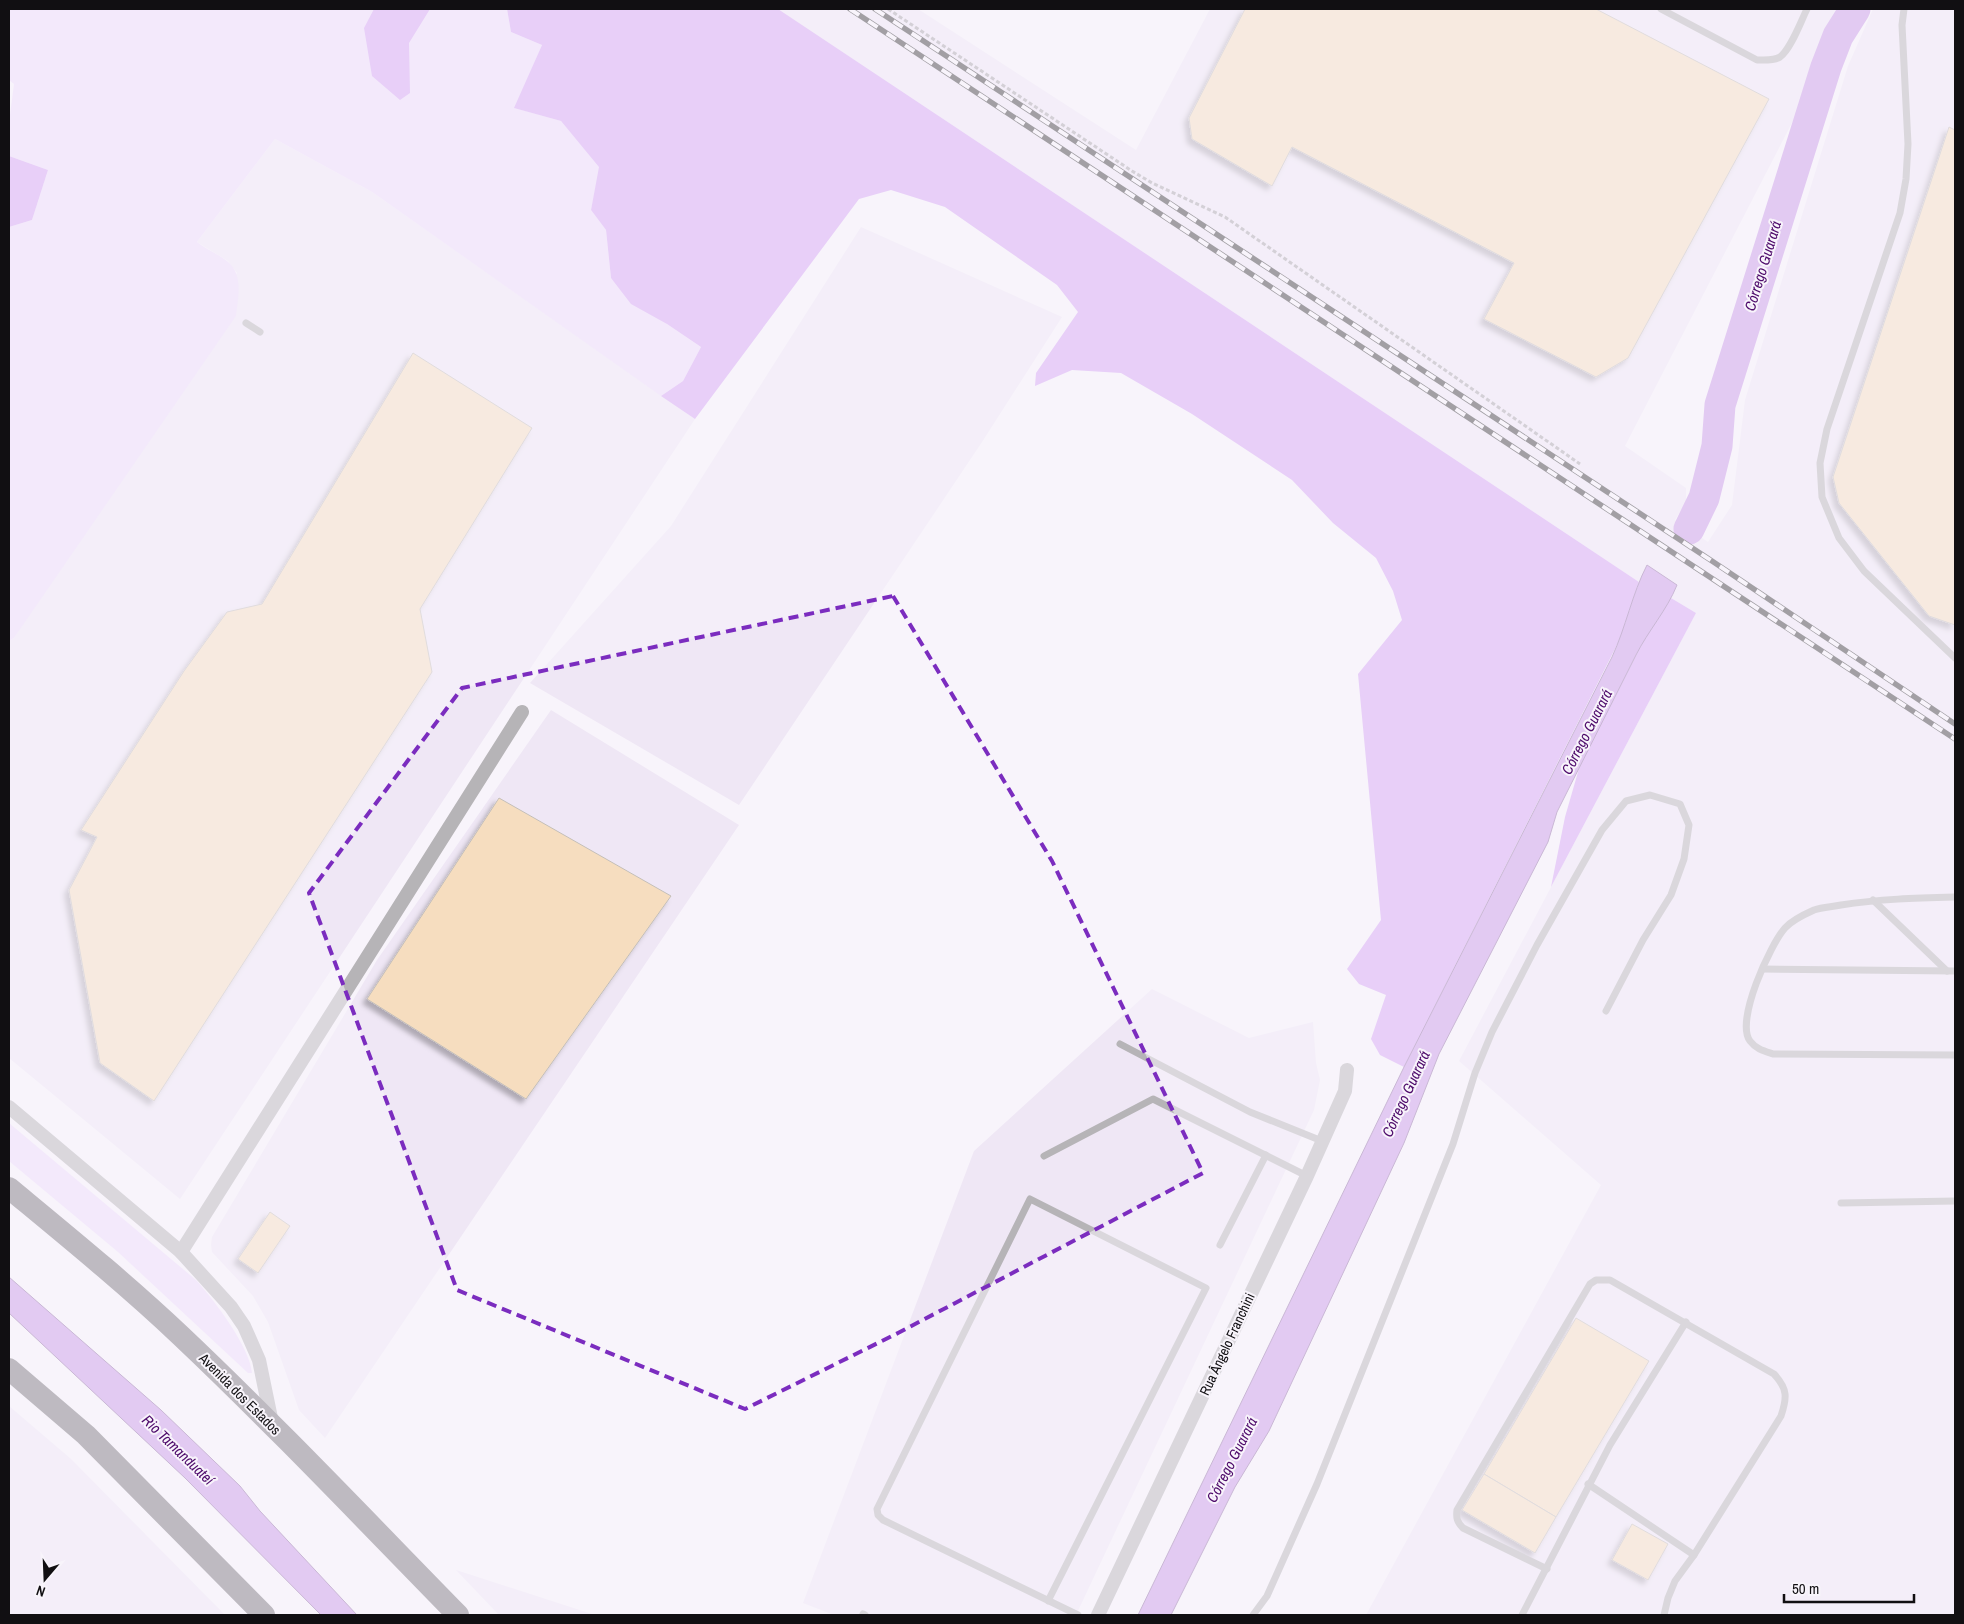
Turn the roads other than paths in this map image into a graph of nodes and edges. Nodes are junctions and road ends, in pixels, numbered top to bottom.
1 (1661, 9) edge
2 (1807, 9) edge
3 (1904, 9) edge
4 (246, 324) dead end
5 (260, 332) dead end
6 (1955, 658) edge
7 (522, 712) dead end
8 (1955, 897) edge
9 (1873, 900) junction
10 (1763, 969) junction
11 (1947, 971) junction
12 (1955, 971) edge
13 (1606, 1011) dead end
14 (1120, 1044) dead end
15 (1955, 1055) edge
16 (1347, 1070) dead end
17 (9, 1107) edge
18 (1322, 1142) junction
19 (1044, 1156) dead end
20 (1266, 1156) junction
21 (1307, 1176) junction
22 (9, 1188) edge
23 (1955, 1201) edge
24 (1841, 1202) dead end
25 (1220, 1245) dead end
26 (181, 1252) junction
27 (1686, 1322) junction
28 (9, 1369) edge
29 (273, 1426) junction
30 (1588, 1484) junction
31 (1694, 1555) junction
32 (1547, 1569) junction
33 (1048, 1601) junction
34 (264, 1615) edge
35 (458, 1615) edge
36 (1078, 1615) edge
37 (1098, 1615) edge
38 (1253, 1615) edge
39 (1522, 1615) edge
40 (1664, 1615) edge

1 - 2 lane
3 - 6 lane
4 - 5 lane
7 - 26 street
8 - 9 lane
9 - 10 lane
9 - 11 lane
10 - 11 lane
10 - 15 lane
11 - 12 lane
13 - 38 lane
14 - 18 lane
16 - 18 street, Rua Ângelo Franchini
17 - 26 street
18 - 21 street, Rua Ângelo Franchini
19 - 20 lane
20 - 21 lane
20 - 25 lane
21 - 37 street, Rua Ângelo Franchini
22 - 29 highway, Avenida dos Estados
23 - 24 lane
26 - 29 street
27 - 30 lane
27 - 31 lane
27 - 32 lane
28 - 34 highway
29 - 35 highway, Avenida dos Estados
30 - 31 lane
30 - 32 lane
31 - 40 lane
32 - 39 lane
33 - 33 lane
33 - 36 lane

